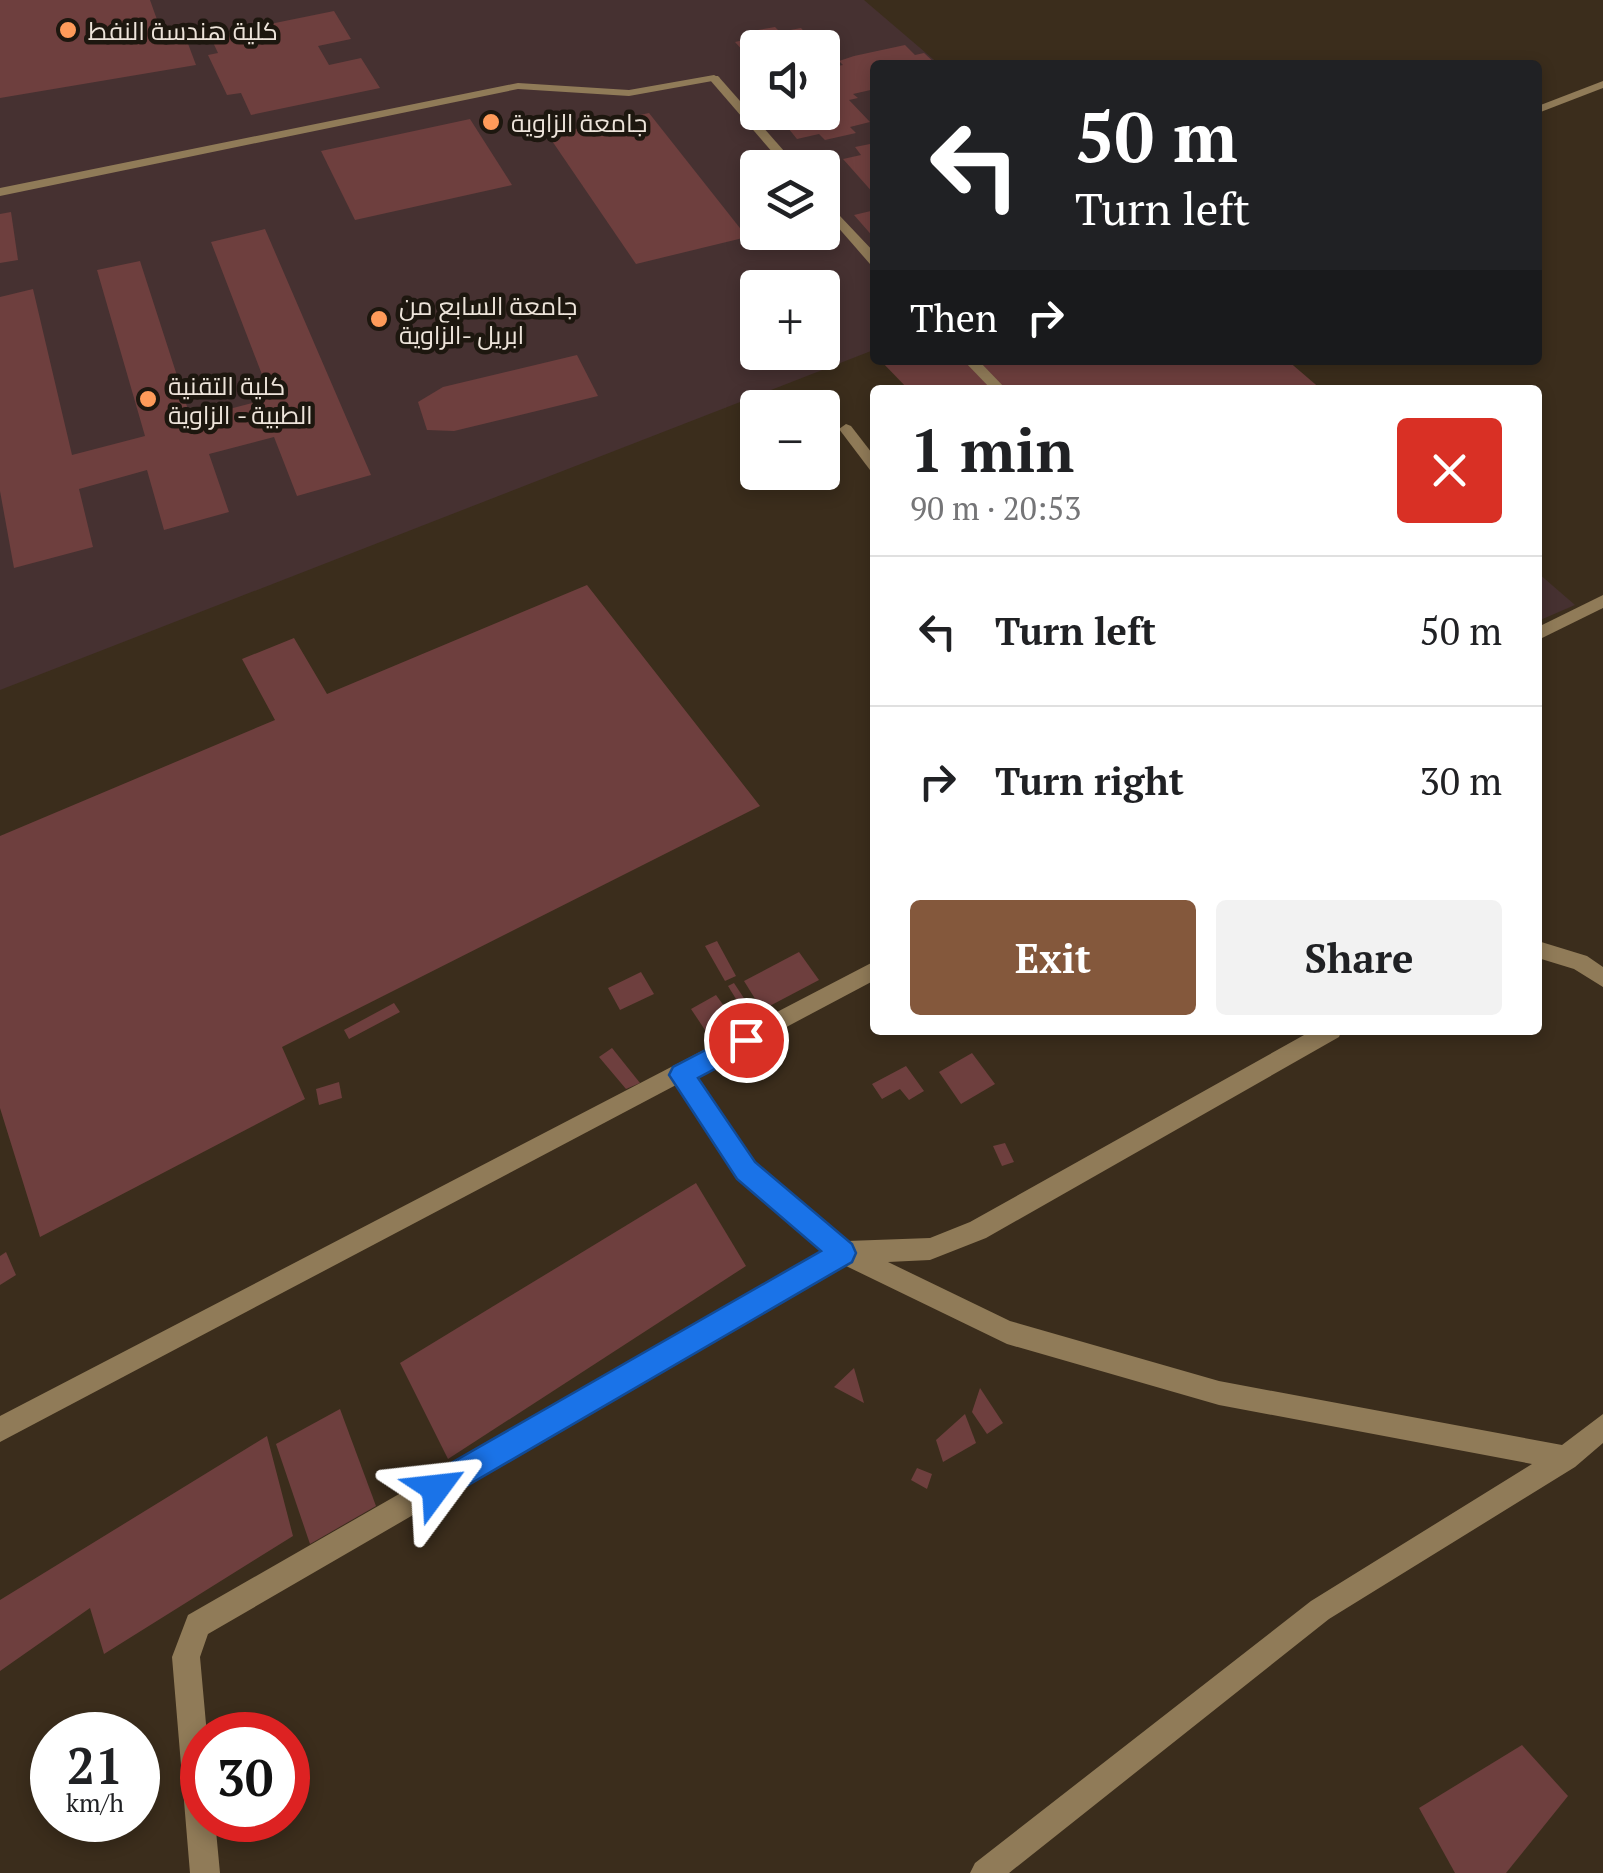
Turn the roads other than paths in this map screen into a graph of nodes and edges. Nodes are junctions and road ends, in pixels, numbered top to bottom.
1 (1603, 84) edge
2 (1542, 108) edge
3 (777, 150) edge
4 (0, 192) edge
5 (840, 222) edge
6 (870, 255) edge
7 (975, 365) edge
8 (995, 385) edge
9 (846, 429) dead end
10 (870, 460) edge
11 (1603, 601) edge
12 (1542, 632) edge
13 (1542, 951) edge
14 (870, 973) edge
15 (1603, 978) edge
16 (1323, 1035) edge
17 (681, 1075) junction
18 (843, 1253) junction
19 (1603, 1426) edge
20 (0, 1428) edge
21 (1566, 1458) junction
22 (206, 1873) edge
23 (984, 1873) edge

1 - 2 street
3 - 4 street
5 - 6 street
7 - 8 street
9 - 10 street
11 - 12 street
13 - 15 street
14 - 17 street
16 - 18 street
17 - 18 street
17 - 20 street
18 - 21 street
18 - 22 street
19 - 21 street
21 - 23 street

